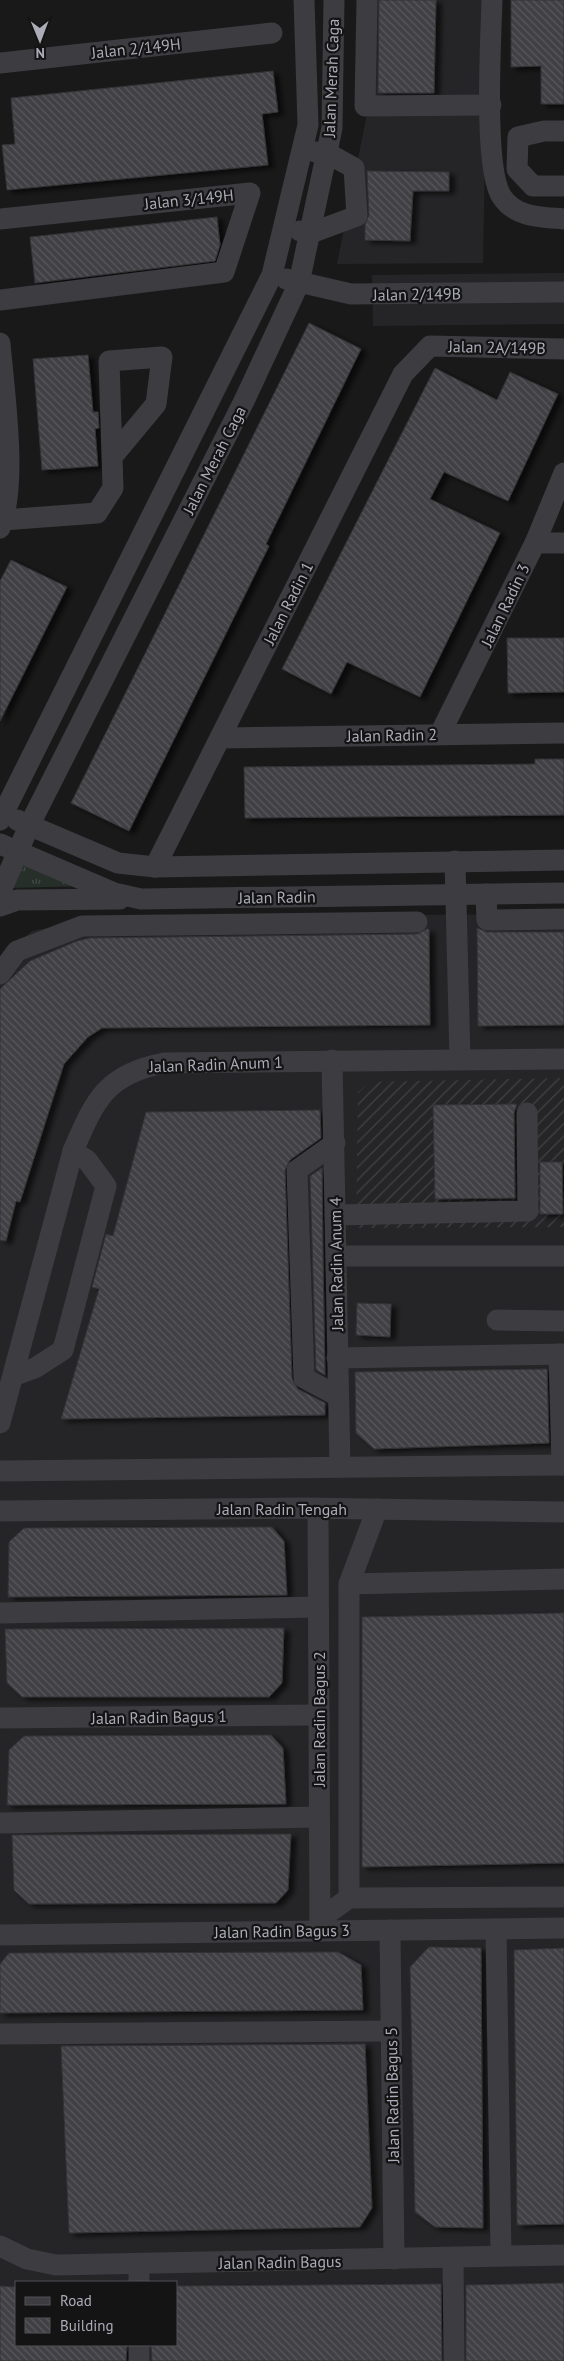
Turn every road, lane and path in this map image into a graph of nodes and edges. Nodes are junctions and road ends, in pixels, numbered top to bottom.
1 (334, 0) edge
2 (367, 0) edge
3 (492, 0) edge
4 (302, 4) edge
5 (272, 33) dead end
6 (0, 63) edge
7 (490, 105) junction
8 (564, 131) edge
9 (301, 151) junction
10 (327, 153) junction
11 (564, 186) edge
12 (0, 219) edge
13 (564, 219) edge
14 (284, 228) junction
15 (311, 233) junction
16 (272, 275) junction
17 (299, 283) junction
18 (564, 292) edge
19 (0, 300) edge
20 (0, 343) edge
21 (430, 346) joint
22 (564, 349) edge
23 (112, 457) dead end
24 (564, 473) edge
25 (2, 524) edge
26 (535, 543) junction
27 (564, 543) edge
28 (564, 733) edge
29 (440, 734) junction
30 (220, 738) junction
31 (2, 817) edge
32 (29, 826) junction
33 (9, 848) edge
34 (564, 860) edge
35 (455, 861) junction
36 (155, 867) junction
37 (0, 893) edge
38 (564, 893) edge
39 (486, 894) junction
40 (456, 895) junction
41 (390, 896) junction
42 (141, 899) junction
43 (0, 906) edge
44 (564, 919) edge
45 (391, 922) junction
46 (417, 922) dead end
47 (0, 974) edge
48 (460, 1059) junction
49 (564, 1059) edge
50 (332, 1060) junction
51 (527, 1113) dead end
52 (335, 1144) junction
53 (72, 1151) junction
54 (336, 1215) junction
55 (336, 1256) junction
56 (564, 1256) edge
57 (497, 1320) dead end
58 (564, 1321) edge
59 (562, 1354) edge
60 (337, 1358) junction
61 (12, 1376) junction
62 (338, 1396) junction
63 (0, 1423) edge
64 (563, 1465) edge
65 (340, 1467) junction
66 (0, 1470) edge
67 (318, 1508) junction
68 (377, 1509) junction
69 (0, 1511) edge
70 (564, 1512) edge
71 (564, 1578) edge
72 (349, 1584) junction
73 (318, 1607) junction
74 (0, 1613) edge
75 (319, 1715) junction
76 (0, 1718) edge
77 (319, 1817) junction
78 (0, 1823) edge
79 (349, 1898) junction
80 (564, 1898) edge
81 (320, 1925) junction
82 (564, 1928) edge
83 (496, 1929) junction
84 (390, 1930) junction
85 (0, 1935) edge
86 (391, 2031) junction
87 (0, 2034) edge
88 (0, 2246) edge
89 (564, 2255) edge
90 (501, 2256) junction
91 (453, 2257) junction
92 (394, 2259) junction
93 (139, 2273) edge
94 (139, 2346) edge
95 (139, 2361) edge
96 (454, 2361) edge

1 - 10 street, Jalan Merah Caga
2 - 7 street
3 - 7 street
4 - 9 street, Jalan Merah Caga
5 - 6 street, Jalan 2/149H
7 - 13 street
8 - 11 street
9 - 10 street
9 - 14 street, Jalan Merah Caga
10 - 15 street, Jalan Merah Caga
10 - 15 street
12 - 19 street, Jalan 3/149H
14 - 15 street
14 - 16 street, Jalan Merah Caga
15 - 17 street, Jalan Merah Caga
16 - 17 street, Jalan 2/149B
16 - 31 street, Jalan Merah Caga
17 - 18 street, Jalan 2/149B
17 - 32 street, Jalan Merah Caga
20 - 25 street
21 - 22 street, Jalan 2A/149B
21 - 30 street, Jalan Radin 1
23 - 25 street
24 - 26 street, Jalan Radin 3
26 - 27 street
26 - 29 street, Jalan Radin 3
28 - 29 street, Jalan Radin 2
29 - 30 street, Jalan Radin 2
30 - 36 street, Jalan Radin 1
31 - 32 street, Jalan Radin
32 - 33 street, Jalan Merah Caga
32 - 36 street, Jalan Radin
33 - 37 street, Jalan Merah Caga
33 - 42 street, Jalan Radin
34 - 35 street, Jalan Radin
35 - 36 street, Jalan Radin
35 - 40 street
38 - 39 street, Jalan Radin
39 - 40 street, Jalan Radin
39 - 44 street
40 - 41 street, Jalan Radin
40 - 48 street
41 - 42 street, Jalan Radin
41 - 45 street
42 - 43 street
45 - 46 street
45 - 47 street
48 - 49 street, Jalan Radin Anum 1
48 - 50 street, Jalan Radin Anum 1
50 - 52 street, Jalan Radin Anum 4
50 - 53 street, Jalan Radin Anum 1
51 - 54 street
52 - 54 street, Jalan Radin Anum 4
52 - 62 street
53 - 61 street, Jalan Radin Anum 1
53 - 61 street
54 - 55 street, Jalan Radin Anum 4
55 - 56 street
55 - 60 street, Jalan Radin Anum 4
57 - 58 street
59 - 60 street
59 - 64 street
60 - 62 street, Jalan Radin Anum 4
61 - 63 street, Jalan Radin Anum 1
62 - 65 street, Jalan Radin Anum 4
64 - 65 street
65 - 66 street
67 - 68 street, Jalan Radin Tengah
67 - 69 street, Jalan Radin Tengah
67 - 73 street, Jalan Radin Bagus 2
68 - 70 street, Jalan Radin Tengah
68 - 72 street
71 - 72 street
72 - 79 street
73 - 74 street
73 - 75 street, Jalan Radin Bagus 2
75 - 76 street, Jalan Radin Bagus 1
75 - 77 street, Jalan Radin Bagus 2
77 - 78 street
77 - 81 street, Jalan Radin Bagus 2
79 - 80 street
79 - 81 street
81 - 84 street, Jalan Radin Bagus 3
81 - 85 street, Jalan Radin Bagus 3
82 - 83 street, Jalan Radin Bagus 3
83 - 84 street, Jalan Radin Bagus 3
83 - 90 street
84 - 86 street, Jalan Radin Bagus 5
86 - 87 street
86 - 92 street, Jalan Radin Bagus 5
88 - 93 street, Jalan Radin Bagus
89 - 90 street, Jalan Radin Bagus
90 - 91 street, Jalan Radin Bagus
91 - 92 street, Jalan Radin Bagus
91 - 96 street
92 - 93 street, Jalan Radin Bagus
94 - 95 street

